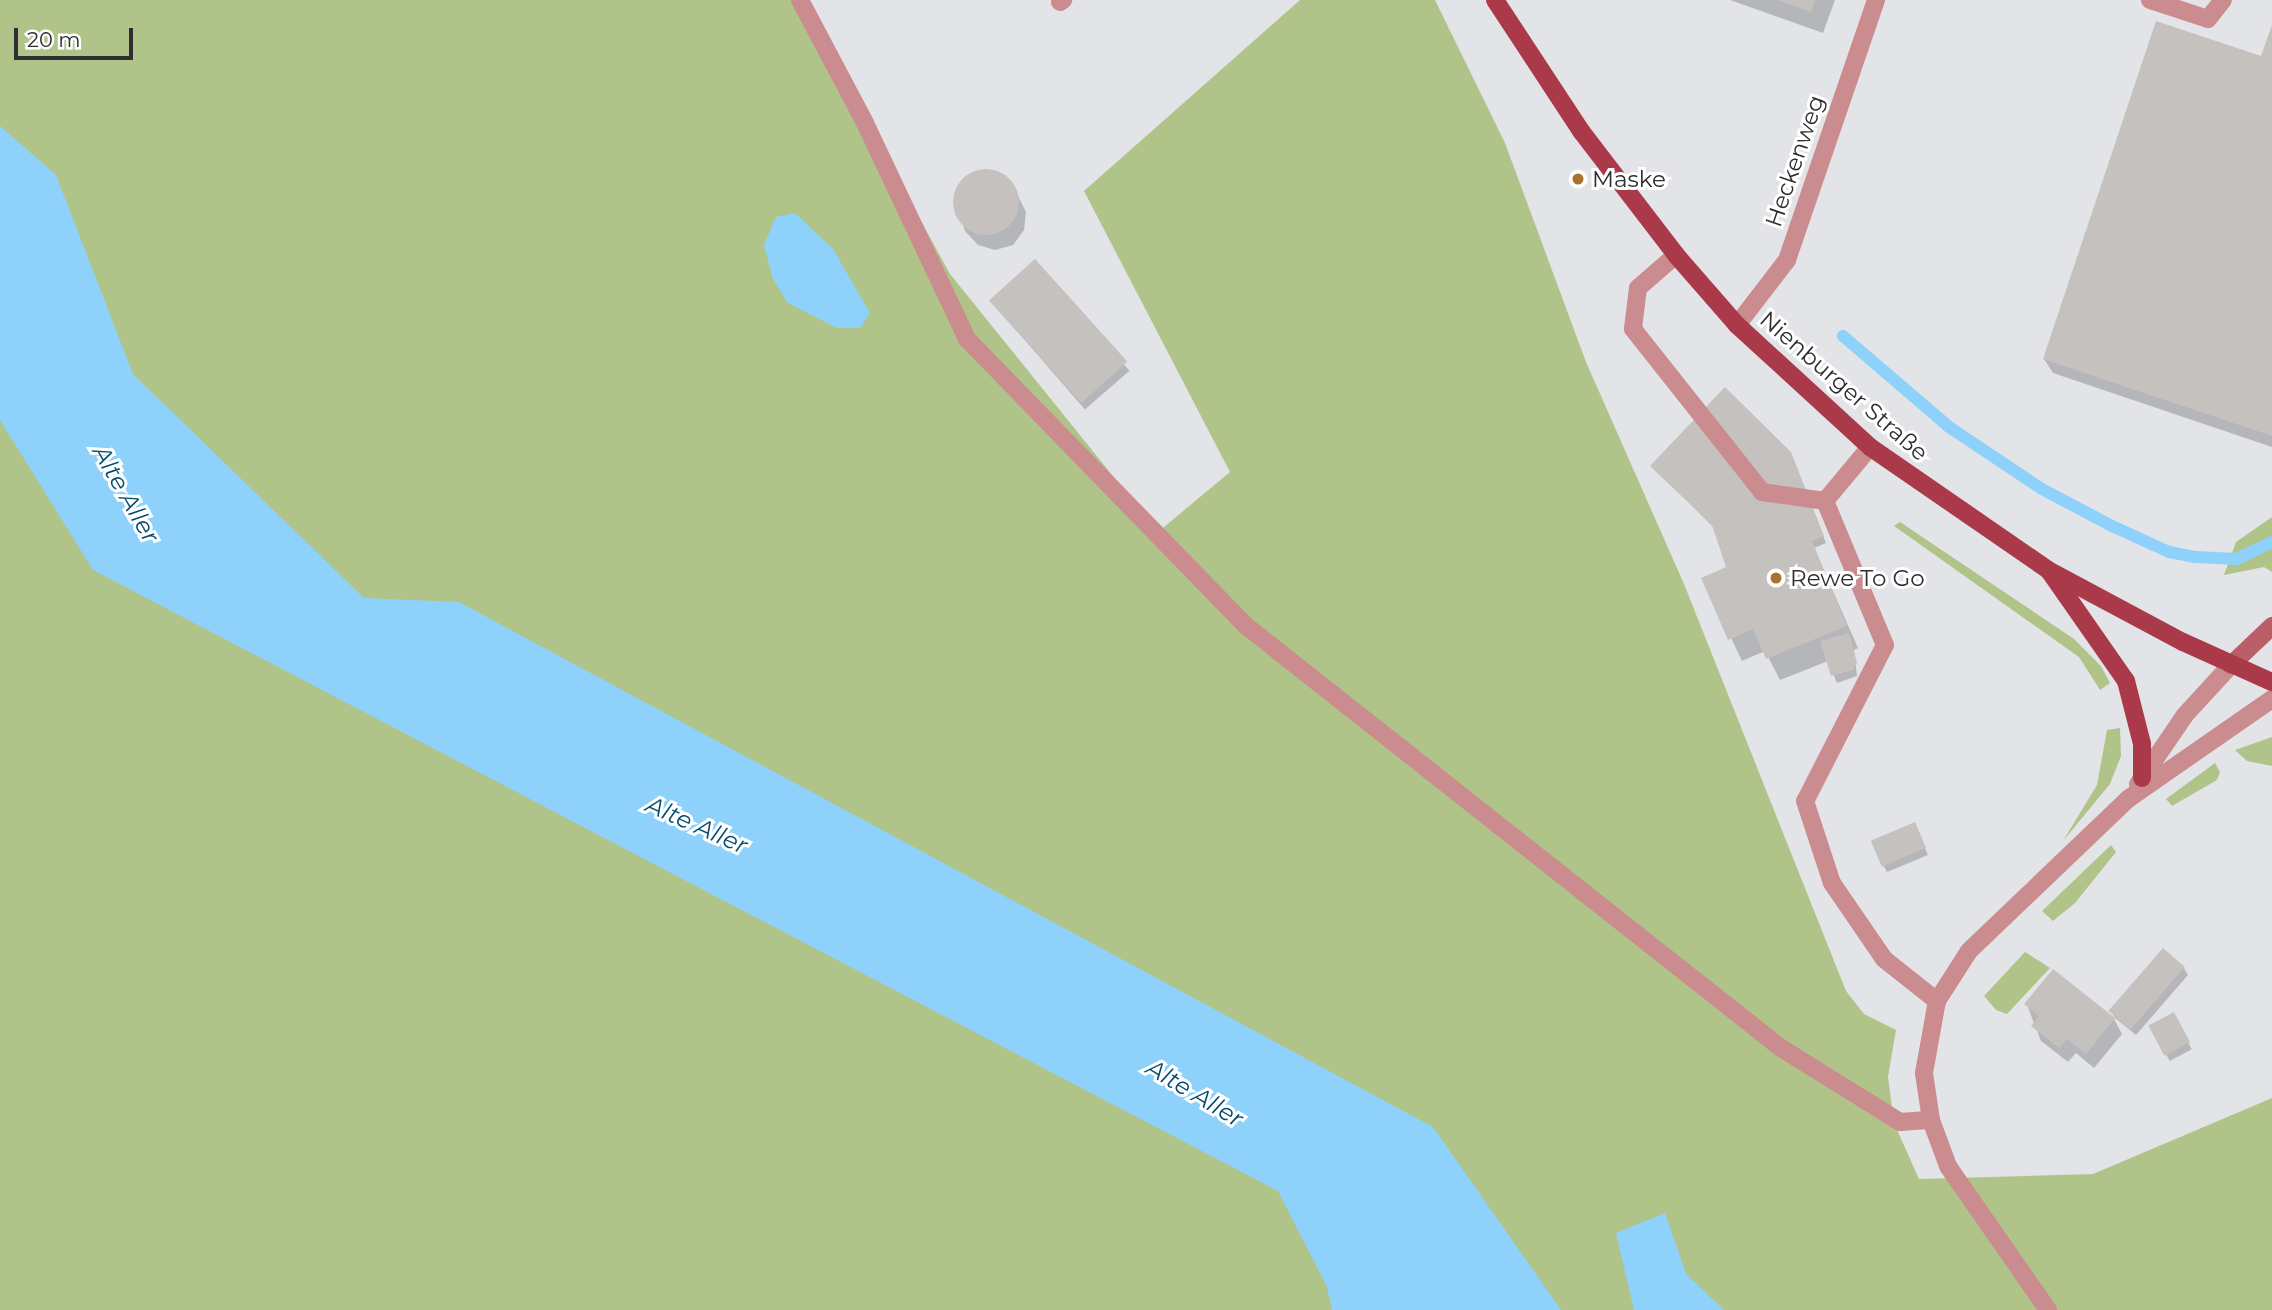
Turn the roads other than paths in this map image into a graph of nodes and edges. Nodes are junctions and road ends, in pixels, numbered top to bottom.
1 (800, 0) edge
2 (1495, 0) edge
3 (1876, 0) edge
4 (2150, 0) edge
5 (2223, 0) edge
6 (1676, 255) junction
7 (1737, 325) junction
8 (1870, 447) junction
9 (1825, 501) junction
10 (2048, 570) junction
11 (2272, 626) edge
12 (2231, 665) junction
13 (2272, 682) edge
14 (2272, 699) edge
15 (2142, 778) junction
16 (2129, 799) junction
17 (1937, 1000) junction
18 (1931, 1120) junction
19 (2048, 1310) edge

1 - 18 street
2 - 6 main road, Nienburger Straße
3 - 7 street, Heckenweg
4 - 5 street
6 - 7 main road, Nienburger Straße
6 - 9 street
7 - 8 main road, Nienburger Straße
8 - 9 street
8 - 10 main road, Nienburger Straße
9 - 17 street
10 - 12 main road, Nienburger Straße
10 - 15 main road
11 - 12 main road
12 - 13 main road, Nienburger Straße
12 - 15 street
14 - 16 street
15 - 16 street
16 - 17 street
17 - 18 street
18 - 19 street

